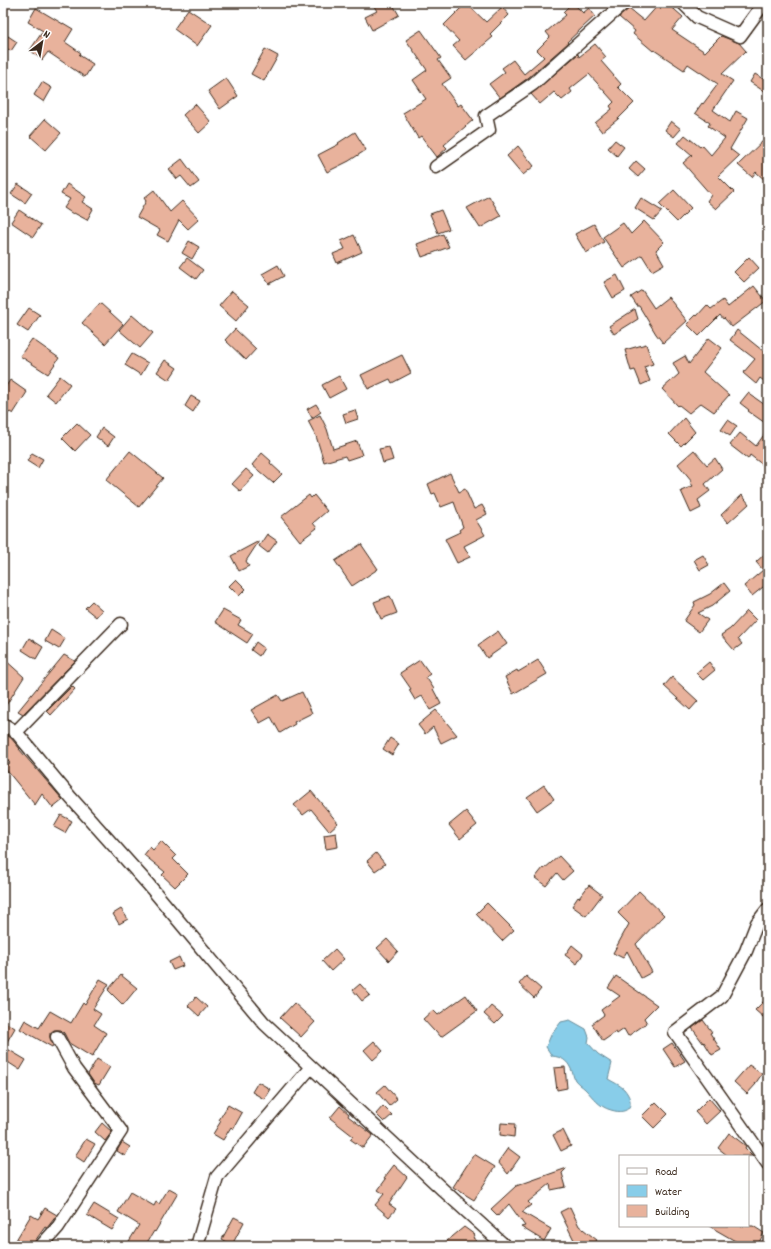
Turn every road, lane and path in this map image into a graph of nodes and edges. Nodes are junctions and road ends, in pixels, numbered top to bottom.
1 (624, 3) edge
2 (683, 3) edge
3 (764, 3) edge
4 (436, 167) dead end
5 (121, 624) dead end
6 (3, 724) edge
7 (16, 732) junction
8 (768, 909) edge
9 (57, 1038) dead end
10 (311, 1067) junction
11 (768, 1164) edge
12 (41, 1246) edge
13 (197, 1246) edge
14 (505, 1246) edge

1 - 4 street
2 - 3 street
5 - 7 street
6 - 7 street
7 - 10 street
8 - 11 street
9 - 12 street
10 - 13 street
10 - 14 street

